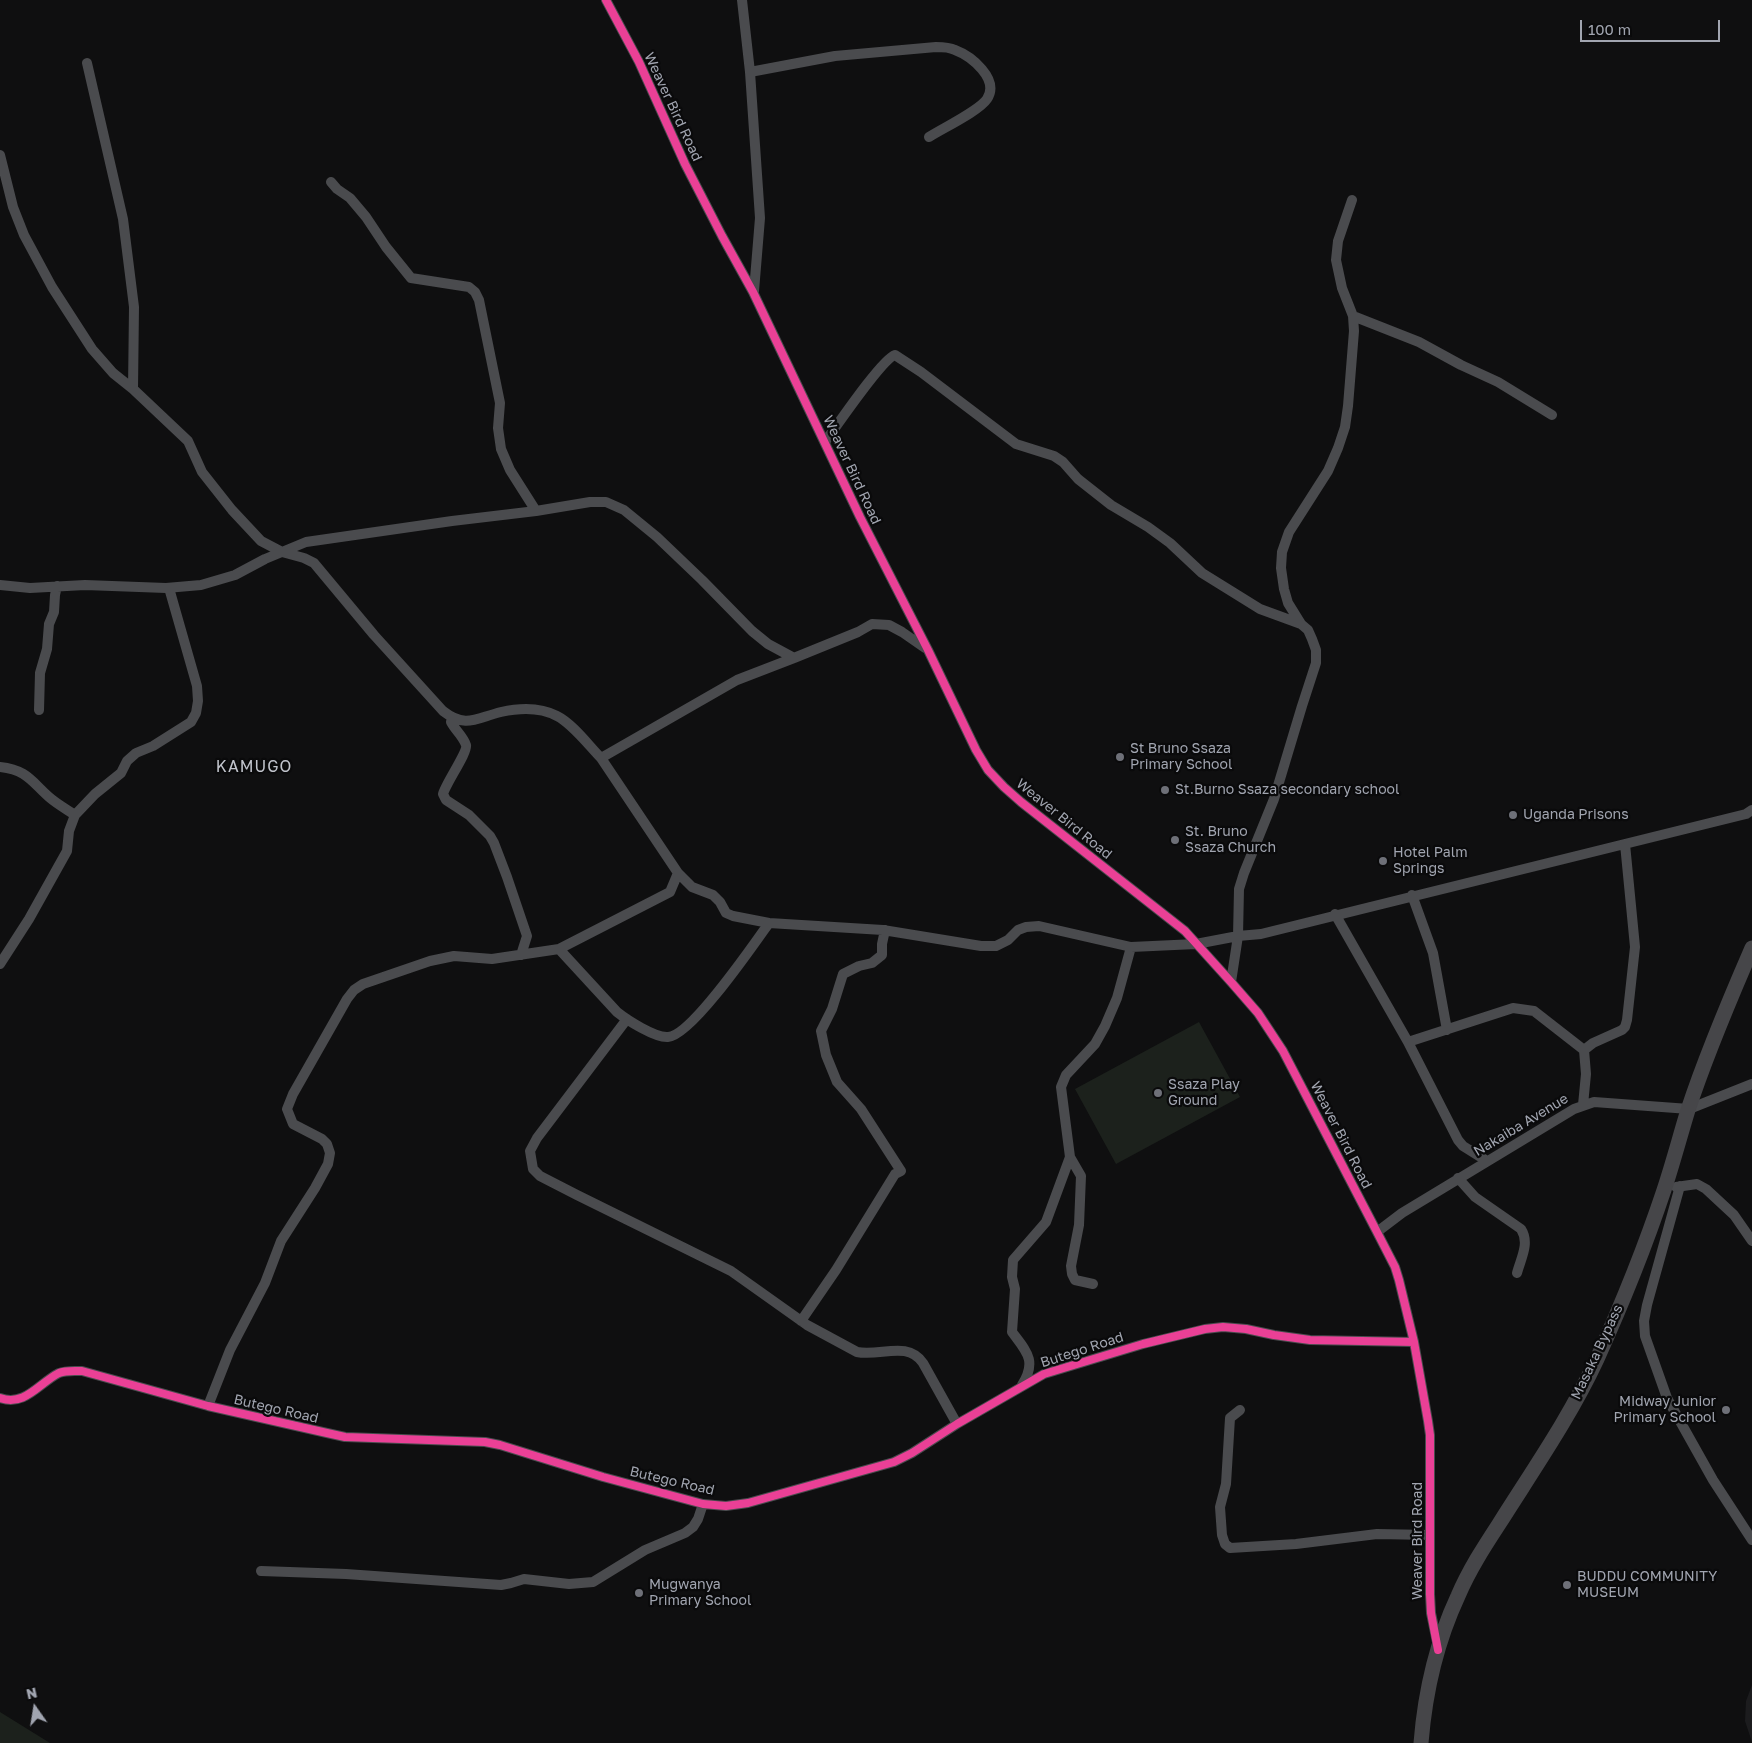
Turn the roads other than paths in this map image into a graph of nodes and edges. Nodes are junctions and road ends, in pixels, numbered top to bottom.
1 (606, 0) edge
2 (742, 0) edge
3 (87, 63) dead end
4 (750, 72) junction
5 (929, 137) dead end
6 (0, 156) edge
7 (331, 182) dead end
8 (1352, 200) dead end
9 (754, 292) junction
10 (1353, 316) junction
11 (132, 389) junction
12 (1552, 415) dead end
13 (825, 442) junction
14 (536, 511) junction
15 (282, 552) junction
16 (0, 585) edge
17 (57, 586) junction
18 (169, 588) junction
19 (1301, 624) junction
20 (928, 650) junction
21 (794, 658) junction
22 (39, 710) dead end
23 (452, 718) junction
24 (601, 758) junction
25 (0, 767) edge
26 (1752, 810) edge
27 (75, 815) junction
28 (1625, 844) junction
29 (678, 874) junction
30 (692, 887) junction
31 (670, 892) junction
32 (1412, 895) junction
33 (1335, 914) junction
34 (769, 923) junction
35 (885, 930) junction
36 (527, 936) junction
37 (1238, 936) junction
38 (1196, 944) junction
39 (1131, 947) junction
40 (1752, 948) edge
41 (560, 949) junction
42 (544, 951) junction
43 (521, 955) junction
44 (0, 964) edge
45 (1232, 982) junction
46 (627, 1019) junction
47 (1448, 1030) junction
48 (1408, 1042) junction
49 (1584, 1050) junction
50 (1752, 1084) edge
51 (1583, 1105) junction
52 (1689, 1109) junction
53 (1070, 1157) junction
54 (1487, 1161) junction
55 (1458, 1178) junction
56 (1680, 1186) junction
57 (1665, 1189) junction
58 (1377, 1232) junction
59 (1752, 1241) edge
60 (1517, 1273) dead end
61 (1093, 1284) dead end
62 (801, 1321) junction
63 (1414, 1342) junction
64 (1022, 1386) junction
65 (0, 1398) edge
66 (208, 1406) junction
67 (1240, 1410) dead end
68 (958, 1424) junction
69 (703, 1504) junction
70 (1430, 1535) junction
71 (1752, 1540) edge
72 (261, 1571) dead end
73 (1438, 1650) junction
74 (1422, 1743) edge

1 - 9 street, Weaver Bird Road
2 - 4 street
3 - 11 street
4 - 5 street
4 - 9 street
6 - 11 street
7 - 14 street
8 - 10 street
9 - 13 street, Weaver Bird Road
10 - 12 street
10 - 19 street
11 - 15 street
13 - 19 street
13 - 20 street, Weaver Bird Road
14 - 15 street
14 - 21 street
15 - 18 street
15 - 23 street
16 - 17 street
17 - 18 street
17 - 22 street
18 - 27 street
19 - 37 street
20 - 21 street
20 - 38 street, Weaver Bird Road
21 - 24 street
23 - 24 street
23 - 36 street
24 - 29 street
25 - 27 street
26 - 28 street
27 - 44 street
28 - 32 street
28 - 49 street
29 - 30 street
29 - 31 street
30 - 31 street
30 - 34 street
31 - 41 street
32 - 33 street
32 - 47 street
33 - 37 street
33 - 48 street
34 - 35 street
34 - 46 street
35 - 39 street
35 - 62 street
36 - 42 street
36 - 43 street
37 - 38 street
37 - 45 street
38 - 39 street
38 - 45 street, Weaver Bird Road
39 - 53 street
40 - 52 highway, Masaka Bypass
41 - 42 street
41 - 46 street
42 - 43 street
43 - 66 street
45 - 58 street, Weaver Bird Road
46 - 62 street
47 - 48 street
47 - 49 street
48 - 54 street
49 - 51 street
50 - 52 street, Nakaiba Avenue
51 - 52 street, Nakaiba Avenue
51 - 54 street, Nakaiba Avenue
52 - 57 highway, Masaka Bypass
53 - 61 street
53 - 64 street
54 - 55 street, Nakaiba Avenue
55 - 58 street, Nakaiba Avenue
55 - 60 street
56 - 57 street
56 - 59 street
56 - 71 street
57 - 73 highway, Masaka Bypass
58 - 63 street, Weaver Bird Road
62 - 68 street
63 - 64 street, Butego Road
63 - 70 street, Weaver Bird Road
64 - 68 street, Butego Road
65 - 66 street, Butego Road
66 - 69 street, Butego Road
67 - 70 street
68 - 69 street, Butego Road
69 - 72 street
70 - 73 street, Weaver Bird Road
73 - 74 highway, Masaka Bypass

